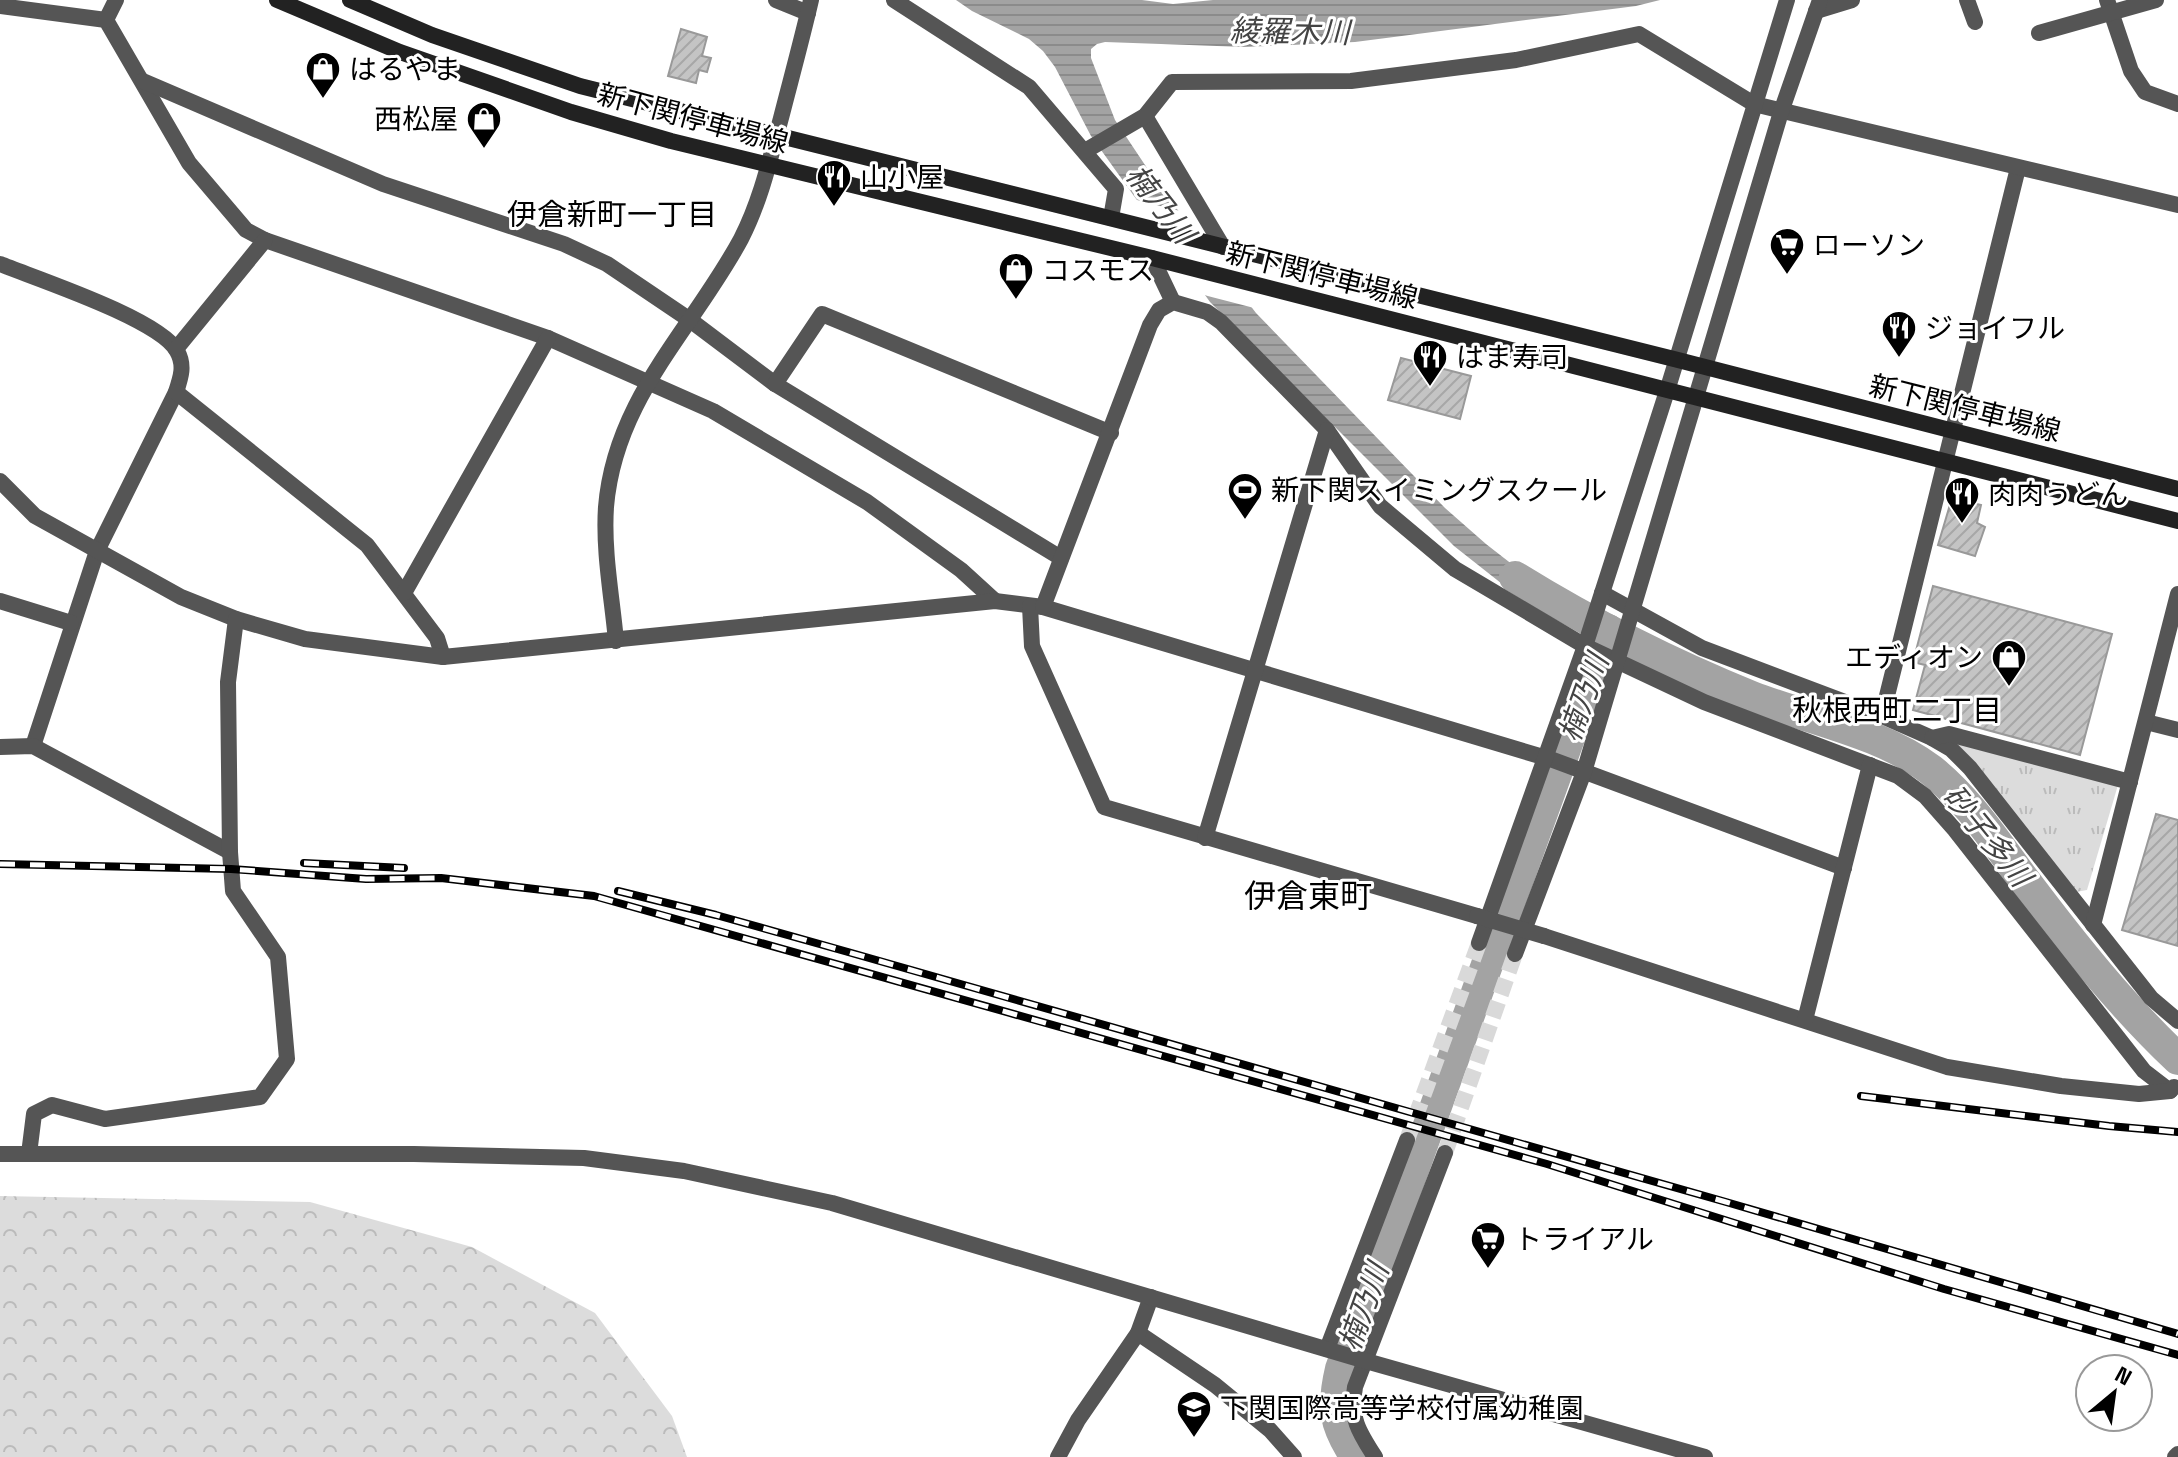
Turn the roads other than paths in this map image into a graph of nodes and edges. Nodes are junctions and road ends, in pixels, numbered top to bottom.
1 (116, 0) edge
2 (277, 0) edge
3 (350, 0) edge
4 (776, 0) edge
5 (894, 0) edge
6 (1787, 0) edge
7 (1852, 0) edge
8 (1967, 0) edge
9 (2156, 0) edge
10 (0, 6) edge
11 (810, 6) edge
12 (1818, 6) edge
13 (2110, 7) edge
14 (106, 20) junction
15 (1975, 22) dead end
16 (2039, 33) dead end
17 (143, 81) junction
18 (1754, 104) junction
19 (2178, 104) edge
20 (1781, 112) junction
21 (1140, 118) junction
22 (776, 137) junction
23 (1088, 149) junction
24 (769, 165) junction
25 (2018, 168) junction
26 (2178, 205) edge
27 (1111, 218) junction
28 (265, 240) junction
29 (1221, 246) junction
30 (1158, 259) junction
31 (0, 264) edge
32 (1173, 302) junction
33 (690, 320) junction
34 (548, 338) junction
35 (176, 349) junction
36 (1678, 360) junction
37 (1705, 367) junction
38 (648, 381) junction
39 (775, 384) junction
40 (1667, 391) junction
41 (176, 392) junction
42 (1696, 397) junction
43 (1327, 430) junction
44 (1111, 433) junction
45 (1955, 433) junction
46 (1947, 462) junction
47 (0, 481) edge
48 (2178, 489) edge
49 (2178, 521) edge
50 (97, 551) junction
51 (1061, 558) junction
52 (404, 593) junction
53 (2178, 594) edge
54 (1601, 596) junction
55 (0, 601) edge
56 (995, 601) junction
57 (1036, 607) junction
58 (1633, 613) junction
59 (236, 619) junction
60 (71, 623) junction
61 (616, 641) junction
62 (1587, 644) junction
63 (443, 657) junction
64 (1617, 658) junction
65 (1254, 670) junction
66 (1882, 716) junction
67 (2146, 722) junction
68 (2178, 730) edge
69 (1932, 738) junction
70 (33, 746) junction
71 (0, 747) edge
72 (1549, 759) junction
73 (1870, 765) junction
74 (1579, 770) junction
75 (2130, 782) junction
76 (1205, 838) junction
77 (230, 852) junction
78 (1844, 868) junction
79 (2093, 925) junction
80 (1479, 943) tunnel mouth
81 (1515, 954) tunnel mouth
82 (1805, 1020) junction
83 (2178, 1021) edge
84 (2175, 1086) edge
85 (1407, 1140) tunnel mouth
86 (1445, 1153) tunnel mouth
87 (0, 1154) edge
88 (29, 1154) junction
89 (1151, 1297) junction
90 (1138, 1333) junction
91 (1327, 1349) junction
92 (1366, 1361) junction
93 (1058, 1457) edge
94 (1294, 1457) edge
95 (1375, 1457) edge
96 (1705, 1457) edge

1 - 14 street
2 - 24 main road, 新下関停車場線
3 - 22 main road, 新下関停車場線
4 - 11 street
5 - 23 street
6 - 18 street
7 - 12 street
8 - 15 street
9 - 13 street
10 - 14 street
11 - 22 street
12 - 20 street
13 - 16 street
13 - 19 street
14 - 17 street
17 - 28 street
17 - 33 street
18 - 20 street
18 - 21 street
18 - 36 street
20 - 25 street
20 - 37 street
21 - 23 street
21 - 29 street
22 - 24 street
22 - 27 main road, 新下関停車場線
23 - 27 street
24 - 30 main road, 新下関停車場線
24 - 33 street
25 - 26 street
25 - 45 street
27 - 29 main road, 新下関停車場線
28 - 34 street
28 - 35 street
29 - 36 main road, 新下関停車場線
30 - 32 street
30 - 40 main road, 新下関停車場線
31 - 35 street
32 - 43 street
32 - 44 street
33 - 38 street
33 - 39 street
34 - 38 street
34 - 52 street
35 - 41 street
36 - 37 main road, 新下関停車場線
36 - 40 street
37 - 42 street
37 - 45 main road, 新下関停車場線
38 - 56 street
38 - 61 street
39 - 44 street
39 - 51 street
40 - 42 main road, 新下関停車場線
40 - 54 street
41 - 50 street
41 - 52 street
42 - 46 main road, 新下関停車場線
42 - 58 street
43 - 62 street
43 - 65 street
44 - 51 street
45 - 46 street
45 - 48 main road, 新下関停車場線
46 - 49 main road, 新下関停車場線
46 - 66 street
47 - 50 street
50 - 59 street
50 - 60 street
51 - 57 street
52 - 63 street
53 - 67 street
54 - 58 street
54 - 62 street
55 - 60 street
56 - 57 street
56 - 61 street
57 - 65 street
57 - 76 street
58 - 64 street
58 - 66 street
59 - 63 street
59 - 77 street
60 - 70 street
61 - 63 street
62 - 64 street
62 - 72 street
64 - 73 street
64 - 74 street
65 - 72 street
65 - 76 street
66 - 69 street
67 - 68 street
67 - 75 street
69 - 75 street
69 - 79 street
70 - 71 street
70 - 77 street
72 - 74 street
72 - 80 street
73 - 78 street
73 - 84 street
74 - 78 street
74 - 81 street
75 - 79 street
76 - 82 street, bridge
77 - 88 street
78 - 82 street
79 - 83 street
82 - 84 street
85 - 91 street
86 - 92 street
87 - 88 street
88 - 89 street
89 - 90 street
89 - 91 street
90 - 93 street
90 - 94 street
91 - 92 street
92 - 95 street
92 - 96 street

